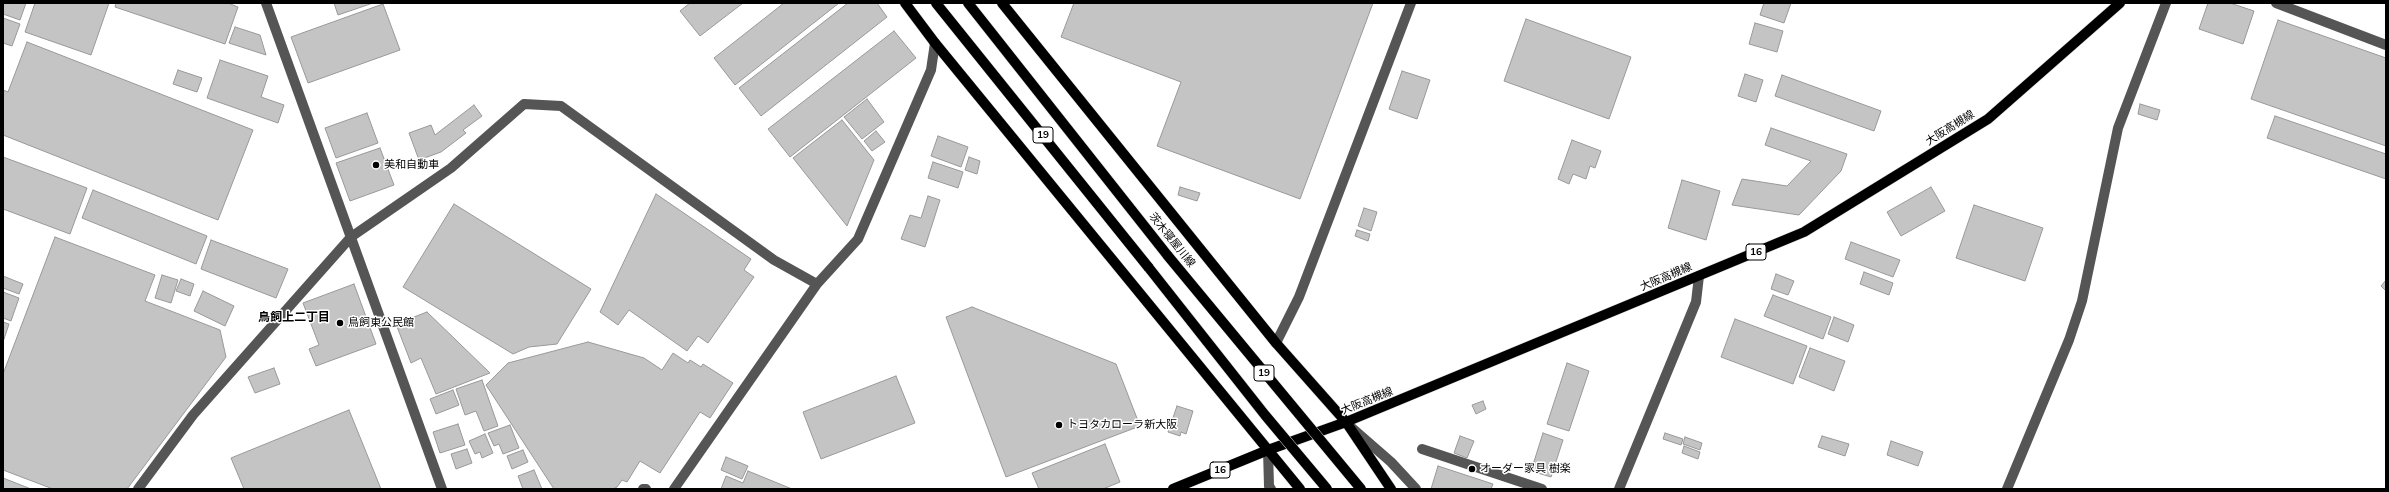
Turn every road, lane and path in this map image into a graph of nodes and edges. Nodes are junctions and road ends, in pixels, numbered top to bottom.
1 (266, 3) edge
2 (905, 3) edge
3 (936, 3) edge
4 (968, 3) edge
5 (1002, 3) edge
6 (1411, 3) edge
7 (2120, 3) edge
8 (2166, 3) edge
9 (2276, 3) edge
10 (935, 43) junction
11 (2386, 45) edge
12 (351, 237) junction
13 (1699, 276) junction
14 (817, 284) junction
15 (1276, 343) junction
16 (1346, 422) junction
17 (1268, 450) junction
18 (1422, 450) dead end
19 (138, 489) edge
20 (442, 489) edge
21 (674, 489) edge
22 (1173, 489) edge
23 (1272, 489) edge
24 (1300, 489) edge
25 (1327, 489) edge
26 (1361, 489) edge
27 (1391, 489) edge
28 (1416, 489) edge
29 (1542, 489) edge
30 (1619, 489) edge
31 (2007, 489) edge

1 - 12 street
2 - 10 main road
3 - 25 main road, 19, bridge
4 - 26 main road, 茨木寝屋川線 / 19, bridge
5 - 15 main road
6 - 15 street
7 - 13 main road, 大阪高槻線 / 16
8 - 31 street
9 - 11 street
10 - 14 street
10 - 17 main road
12 - 14 street
12 - 19 street
12 - 20 street
13 - 16 main road, 大阪高槻線 / 16
13 - 30 street
14 - 21 street
15 - 16 main road
16 - 17 main road, 大阪高槻線 / 16
16 - 27 main road
16 - 28 street
17 - 22 main road, 大阪高槻線 / 16
17 - 23 street
17 - 24 main road
18 - 29 street

